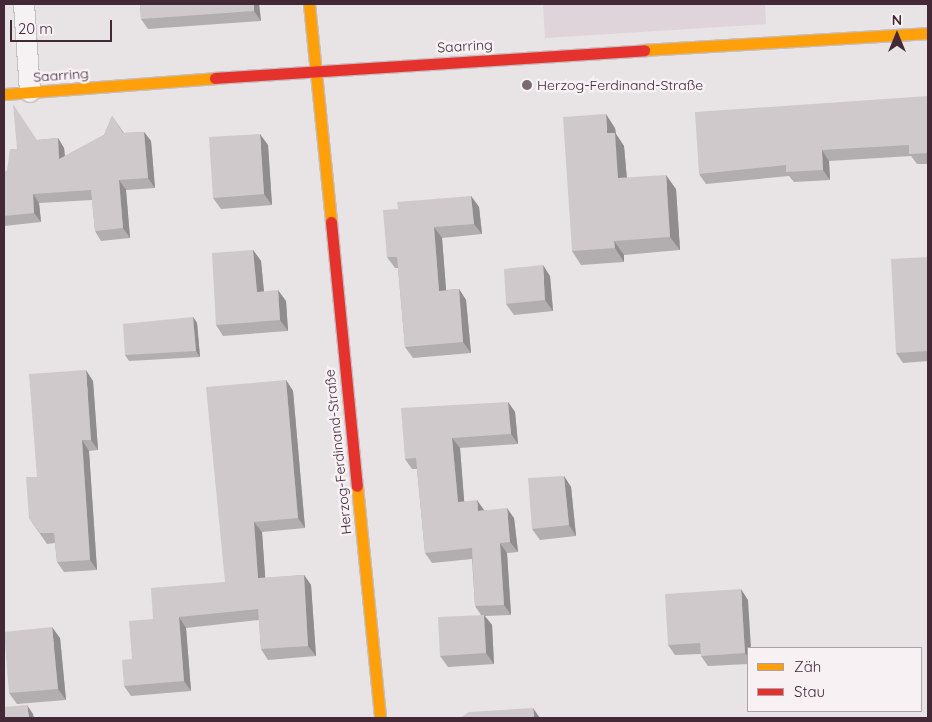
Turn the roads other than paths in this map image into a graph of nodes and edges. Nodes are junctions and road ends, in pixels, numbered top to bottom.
1 (24, 4) edge
2 (310, 4) edge
3 (928, 33) edge
4 (314, 70) junction
5 (30, 92) junction
6 (4, 94) edge
7 (380, 718) edge

1 - 5 lane
2 - 4 street, Herzog-Ferdinand-Straße
3 - 4 street, Saarring
4 - 5 street, Saarring
4 - 7 street, Herzog-Ferdinand-Straße
5 - 6 street, Saarring

